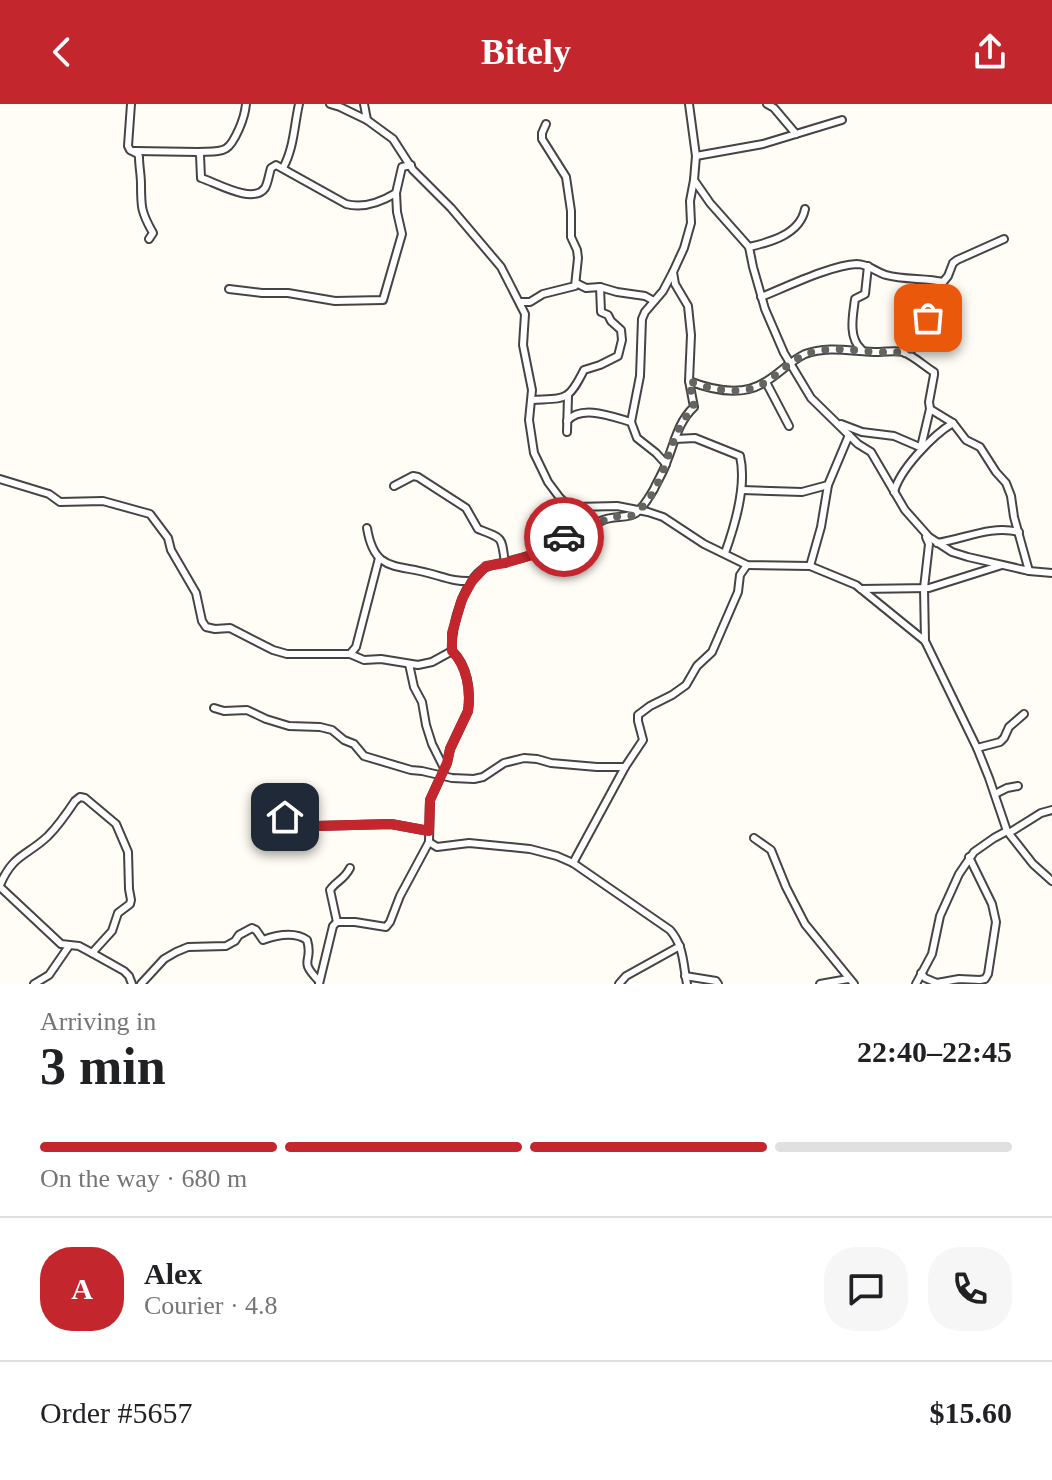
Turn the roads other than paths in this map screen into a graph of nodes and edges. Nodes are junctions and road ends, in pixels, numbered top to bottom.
1 (131, 104) edge
2 (246, 104) edge
3 (299, 104) edge
4 (330, 104) edge
5 (364, 104) edge
6 (689, 104) edge
7 (767, 104) edge
8 (367, 120) junction
9 (842, 120) dead end
10 (546, 124) dead end
11 (796, 134) junction
12 (398, 145) junction
13 (135, 151) junction
14 (198, 152) junction
15 (696, 156) junction
16 (411, 165) junction
17 (402, 167) junction
18 (283, 168) junction
19 (694, 180) junction
20 (396, 193) junction
21 (805, 209) dead end
22 (149, 239) dead end
23 (1004, 239) dead end
24 (749, 247) junction
25 (868, 266) junction
26 (671, 282) junction
27 (943, 282) junction
28 (576, 283) junction
29 (600, 287) junction
30 (229, 289) dead end
31 (761, 297) junction
32 (654, 301) junction
33 (521, 302) junction
34 (863, 350) junction
35 (905, 353) junction
36 (790, 363) junction
37 (689, 381) junction
38 (766, 382) junction
39 (568, 396) junction
40 (532, 400) junction
41 (930, 409) junction
42 (567, 421) junction
43 (631, 422) junction
44 (838, 422) junction
45 (953, 423) junction
46 (789, 426) dead end
47 (567, 432) dead end
48 (849, 435) junction
49 (675, 439) junction
50 (922, 448) junction
51 (666, 464) junction
52 (0, 479) edge
53 (828, 485) junction
54 (394, 486) dead end
55 (742, 490) junction
56 (894, 492) junction
57 (568, 505) junction
58 (639, 510) junction
59 (367, 528) dead end
60 (924, 532) junction
61 (1019, 532) junction
62 (559, 538) junction
63 (937, 543) junction
64 (929, 551) junction
65 (725, 553) junction
66 (379, 558) junction
67 (505, 563) junction
68 (747, 565) junction
69 (1005, 565) junction
70 (810, 566) junction
71 (1029, 571) junction
72 (1052, 573) edge
73 (472, 581) junction
74 (924, 588) junction
75 (861, 589) junction
76 (925, 641) junction
77 (452, 651) junction
78 (350, 654) junction
79 (409, 664) junction
80 (214, 708) dead end
81 (1024, 714) dead end
82 (977, 748) junction
83 (625, 767) junction
84 (444, 768) junction
85 (441, 776) junction
86 (1018, 786) dead end
87 (995, 794) junction
88 (1052, 810) edge
89 (285, 817) dead end
90 (429, 831) junction
91 (1008, 832) junction
92 (754, 838) dead end
93 (429, 842) junction
94 (969, 857) junction
95 (573, 863) junction
96 (350, 868) dead end
97 (1052, 881) edge
98 (0, 886) edge
99 (337, 922) junction
100 (69, 946) junction
101 (680, 946) junction
102 (92, 953) junction
103 (921, 973) junction
104 (685, 976) junction
105 (851, 981) edge
106 (319, 983) edge
107 (621, 983) edge
108 (34, 984) edge
109 (132, 984) edge
110 (141, 984) edge
111 (687, 984) edge
112 (718, 984) edge
113 (820, 984) edge
114 (916, 984) edge

1 - 13 street
2 - 14 street
3 - 18 street
4 - 8 street
5 - 8 street
6 - 15 street
7 - 11 street
8 - 12 street
9 - 11 street
10 - 28 street
11 - 15 street
12 - 16 street
12 - 17 street
13 - 14 street
13 - 22 street
14 - 18 street
15 - 19 street
16 - 17 street
16 - 33 street
17 - 20 street
18 - 20 street
19 - 24 street
19 - 26 street
20 - 30 street
21 - 24 street
23 - 27 street
24 - 31 street
25 - 27 street
25 - 31 street
25 - 34 street
26 - 32 street
26 - 37 street
27 - 35 street
28 - 29 street
28 - 33 street
29 - 32 street
29 - 39 street
31 - 36 street
32 - 43 street
33 - 40 street
34 - 35 street
34 - 36 street
35 - 41 street
36 - 38 street
36 - 44 street
37 - 38 street
37 - 49 street
38 - 46 street
39 - 40 street
39 - 42 street
40 - 57 street
41 - 45 street
41 - 50 street
42 - 43 street
42 - 47 street
43 - 51 street
44 - 48 street
44 - 50 street
45 - 50 street
45 - 61 street
48 - 53 street
48 - 56 street
49 - 51 street
49 - 55 street
50 - 56 street
51 - 58 street
52 - 78 street
53 - 55 street
53 - 70 street
54 - 67 street
55 - 65 street
56 - 60 street
57 - 58 street
57 - 62 street
58 - 62 street
58 - 65 street
59 - 66 street
60 - 63 street
60 - 64 street
61 - 63 street
61 - 71 street
62 - 67 street
63 - 64 street
63 - 69 street
64 - 74 street
65 - 68 street
66 - 73 street
66 - 78 street
67 - 73 street
68 - 70 street
68 - 83 street
69 - 71 street
69 - 74 street
70 - 75 street
71 - 72 street
73 - 77 street
74 - 75 street
74 - 76 street
75 - 76 street
76 - 82 street
77 - 79 street
77 - 84 street
78 - 79 street
79 - 84 street
80 - 85 street
81 - 82 street
82 - 87 street
83 - 85 street
83 - 95 street
84 - 85 street
85 - 90 street
86 - 87 street
87 - 91 street
88 - 91 street
89 - 90 street
90 - 93 street
91 - 94 street
91 - 97 street
92 - 105 street
93 - 95 street
93 - 99 street
94 - 103 street
94 - 103 street
95 - 101 street
96 - 99 street
98 - 100 street
98 - 102 street
99 - 106 street
100 - 102 street
100 - 108 street
101 - 104 street
101 - 107 street
102 - 109 street
103 - 114 street
104 - 111 street
104 - 112 street
105 - 113 street
106 - 110 street

